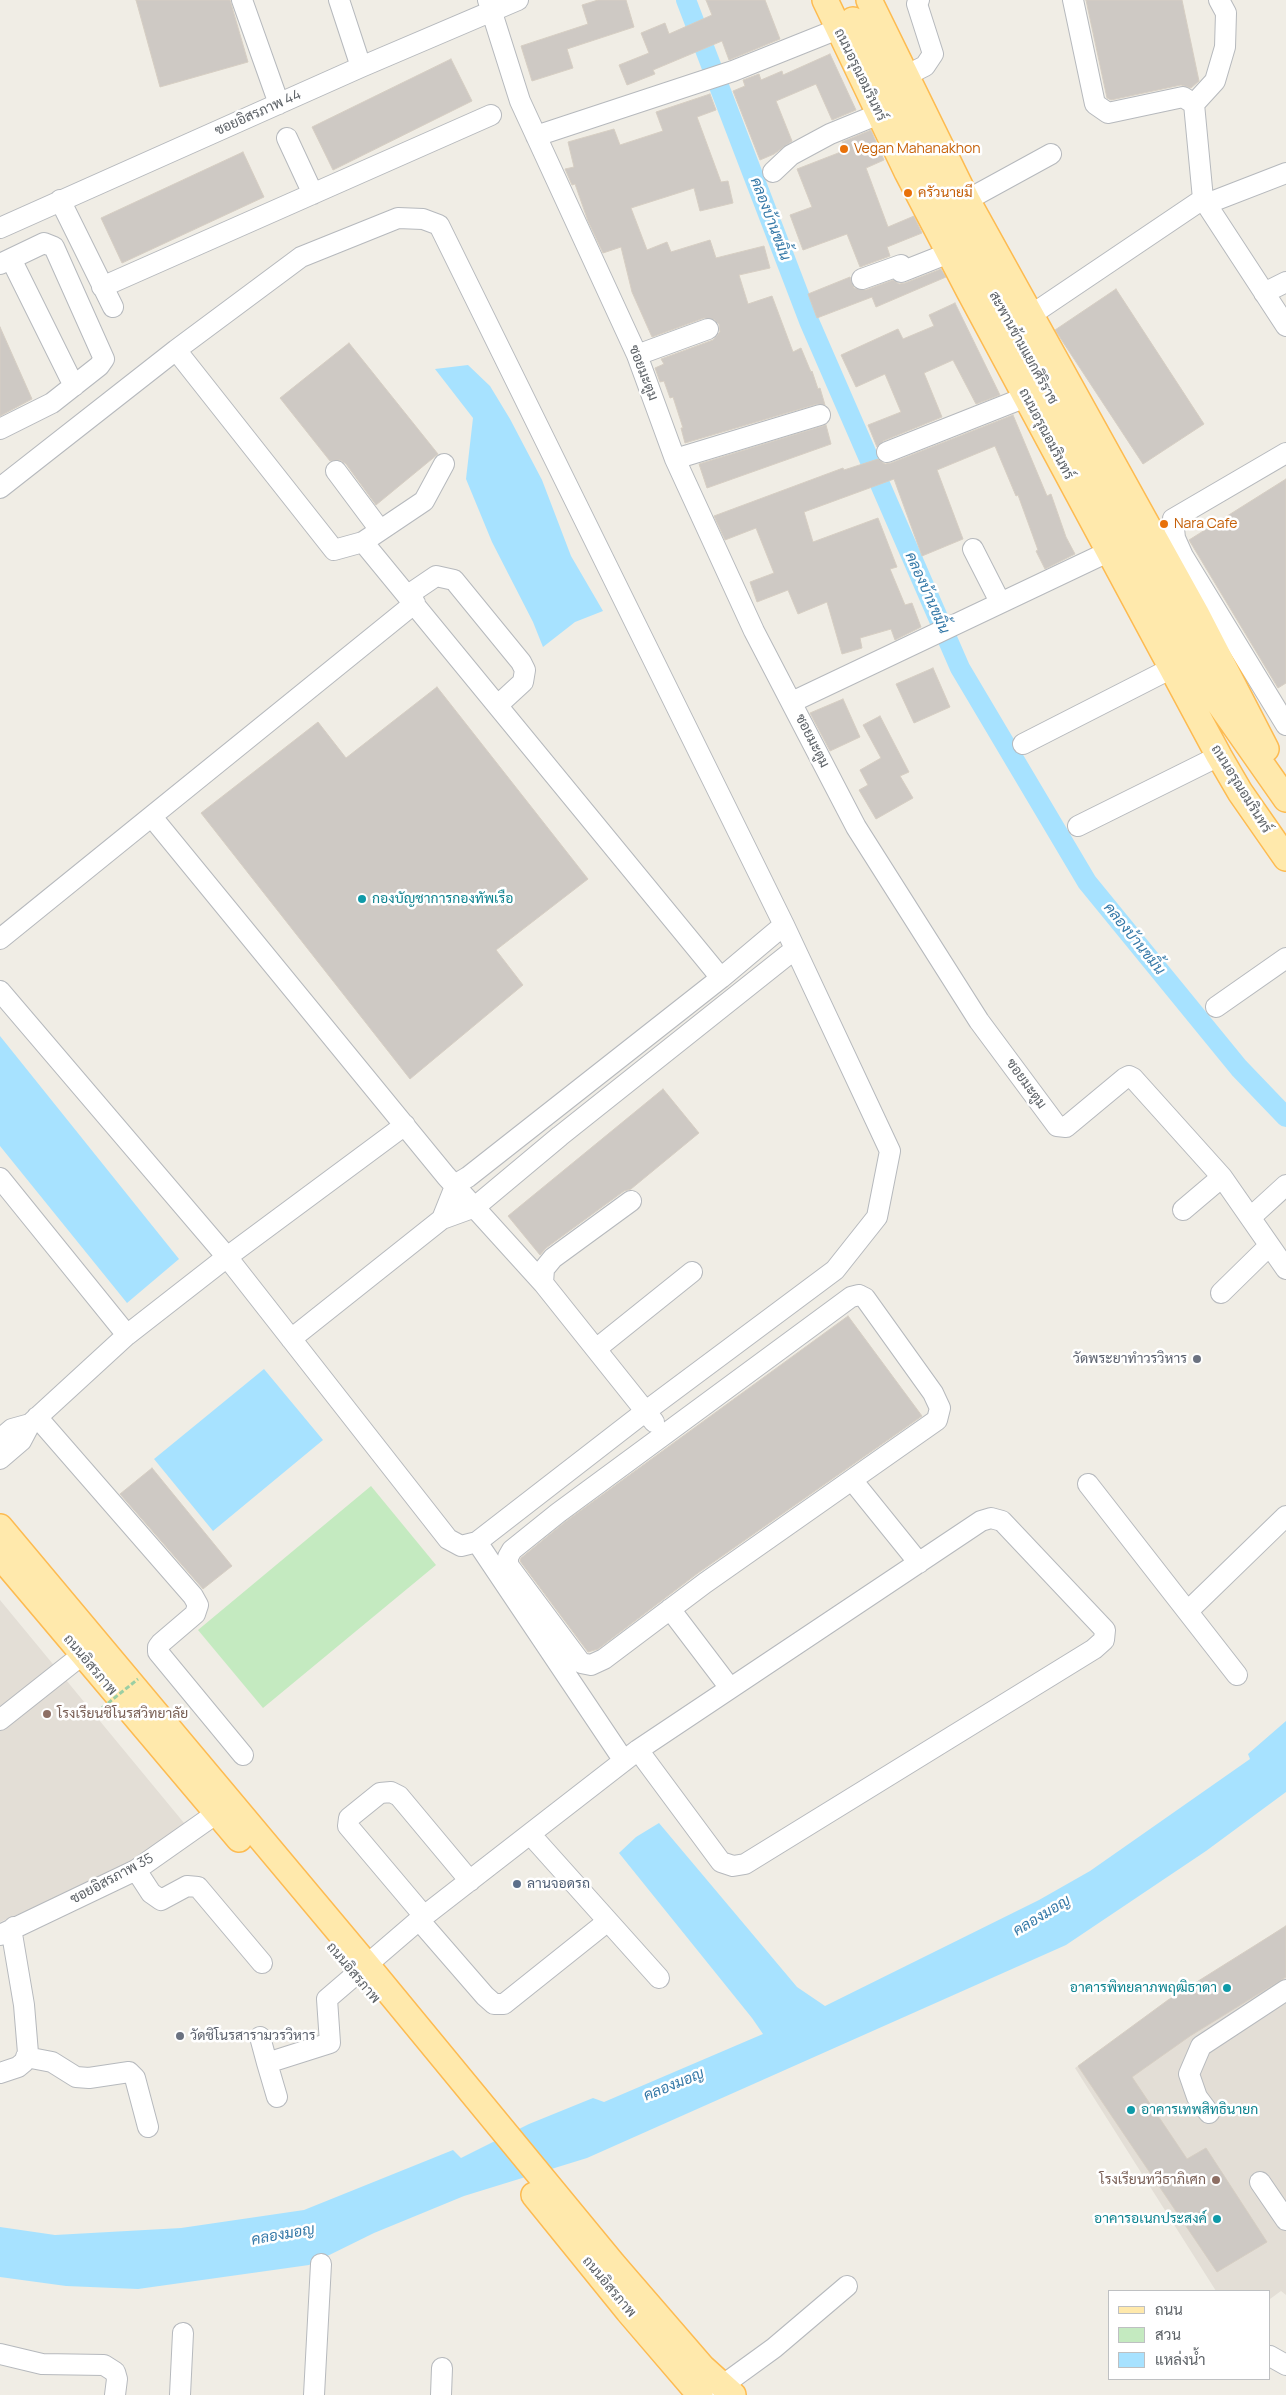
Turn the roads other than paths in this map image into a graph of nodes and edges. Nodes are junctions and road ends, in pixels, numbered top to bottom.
1 (242, 0) edge
2 (339, 0) edge
3 (518, 0) edge
4 (825, 0) edge
5 (843, 0) edge
6 (869, 0) edge
7 (919, 0) edge
8 (1073, 0) edge
9 (1219, 0) edge
10 (489, 6) edge
11 (838, 30) junction
12 (361, 67) junction
13 (905, 76) junction
14 (278, 104) junction
15 (1194, 104) junction
16 (879, 114) junction
17 (492, 115) dead end
18 (536, 136) junction
19 (287, 138) dead end
20 (1051, 154) dead end
21 (773, 172) dead end
22 (1286, 173) edge
23 (314, 194) junction
24 (60, 200) junction
25 (967, 200) junction
26 (1205, 202) junction
27 (0, 228) edge
28 (949, 253) junction
29 (6, 262) edge
30 (862, 279) dead end
31 (1286, 282) edge
32 (102, 287) junction
33 (1264, 293) junction
34 (113, 307) dead end
35 (1032, 315) junction
36 (1286, 326) edge
37 (708, 329) dead end
38 (176, 350) junction
39 (637, 355) junction
40 (74, 386) junction
41 (1026, 397) junction
42 (820, 415) dead end
43 (0, 429) edge
44 (886, 452) dead end
45 (1286, 453) edge
46 (675, 460) junction
47 (444, 464) dead end
48 (336, 471) dead end
49 (0, 488) edge
50 (380, 530) junction
51 (363, 542) junction
52 (973, 549) dead end
53 (1110, 551) junction
54 (411, 599) junction
55 (1000, 602) junction
56 (1172, 668) junction
57 (1211, 692) junction
58 (792, 702) junction
59 (498, 705) junction
60 (1285, 722) edge
61 (1261, 739) junction
62 (1022, 744) dead end
63 (1219, 756) junction
64 (1286, 792) edge
65 (1286, 799) edge
66 (152, 817) junction
67 (1078, 826) dead end
68 (1264, 828) junction
69 (1286, 858) edge
70 (784, 925) junction
71 (0, 939) edge
72 (795, 949) junction
73 (751, 953) junction
74 (1286, 958) edge
75 (764, 973) junction
76 (721, 978) junction
77 (0, 991) edge
78 (1216, 1007) dead end
79 (405, 1125) junction
80 (1222, 1177) junction
81 (0, 1178) edge
82 (456, 1184) junction
83 (1286, 1185) edge
84 (631, 1201) dead end
85 (474, 1206) junction
86 (1182, 1210) dead end
87 (1251, 1217) junction
88 (442, 1219) junction
89 (1269, 1246) junction
90 (227, 1257) junction
91 (1286, 1269) edge
92 (692, 1272) dead end
93 (543, 1283) junction
94 (1221, 1293) dead end
95 (127, 1335) junction
96 (291, 1339) junction
97 (596, 1349) junction
98 (646, 1411) junction
99 (34, 1421) junction
100 (664, 1435) junction
101 (0, 1439) edge
102 (0, 1459) edge
103 (852, 1480) junction
104 (1088, 1484) dead end
105 (1286, 1516) edge
106 (0, 1528) edge
107 (477, 1542) junction
108 (0, 1556) edge
109 (919, 1563) junction
110 (670, 1609) junction
111 (1188, 1611) junction
112 (82, 1655) junction
113 (1237, 1675) dead end
114 (730, 1688) junction
115 (0, 1720) edge
116 (243, 1755) dead end
117 (631, 1756) junction
118 (217, 1813) junction
119 (530, 1834) junction
120 (136, 1870) junction
121 (470, 1881) junction
122 (422, 1918) junction
123 (608, 1921) junction
124 (7, 1931) edge
125 (262, 1963) dead end
126 (360, 1970) junction
127 (659, 1978) dead end
128 (1286, 1990) edge
129 (260, 2037) dead end
130 (26, 2057) junction
131 (267, 2063) junction
132 (0, 2073) edge
133 (276, 2097) dead end
134 (1209, 2113) dead end
135 (148, 2126) dead end
136 (1260, 2182) dead end
137 (1286, 2220) edge
138 (321, 2264) dead end
139 (848, 2286) dead end
140 (183, 2333) dead end
141 (0, 2354) edge
142 (1271, 2357) edge
143 (1286, 2365) edge
144 (442, 2368) dead end
145 (716, 2393) edge
146 (115, 2395) edge
147 (180, 2395) edge
148 (314, 2395) edge
149 (441, 2395) edge

1 - 14 street
2 - 12 street
3 - 10 street, ซอยอิสรภาพ 44
4 - 11 main road, ถนนอรุณอมรินทร์
5 - 57 main road, สะพานข้ามแยกศิริราช
6 - 13 main road
7 - 13 street
8 - 15 street
9 - 15 street
10 - 12 street, ซอยอิสรภาพ 44
10 - 18 street, ซอยมะตูม
11 - 16 main road, ถนนอรุณอมรินทร์
11 - 18 street
12 - 14 street, ซอยอิสรภาพ 44
13 - 25 main road
14 - 24 street, ซอยอิสรภาพ 44
15 - 26 street
16 - 21 street
16 - 28 main road, ถนนอรุณอมรินทร์
17 - 23 street
18 - 39 street, ซอยมะตูม
19 - 23 street
20 - 25 street
22 - 26 street
23 - 32 street
24 - 27 street, ซอยอิสรภาพ 44
24 - 32 street
25 - 35 main road
26 - 33 street
26 - 35 street
28 - 30 street
28 - 41 main road, ถนนอรุณอมรินทร์
29 - 40 street
29 - 40 street
31 - 33 street
32 - 34 street
33 - 36 street
35 - 61 main road
37 - 39 street
38 - 49 street
38 - 51 street
38 - 70 street
39 - 46 street, ซอยมะตูม
40 - 43 street
41 - 44 street
41 - 53 main road, ถนนอรุณอมรินทร์
42 - 46 street
45 - 60 street
46 - 58 street, ซอยมะตูม
47 - 50 street
48 - 50 street
50 - 51 street
51 - 54 street
52 - 55 street
53 - 55 street
53 - 56 main road, ถนนอรุณอมรินทร์
54 - 59 street
54 - 59 street
54 - 66 street
55 - 58 street
56 - 62 street
56 - 63 main road, ถนนอรุณอมรินทร์
57 - 65 main road, สะพานข้ามแยกศิริราช
57 - 68 main road, สะพานข้ามแยกศิริราช
58 - 80 street, ซอยมะตูม
59 - 76 street
60 - 61 street
61 - 64 main road
63 - 67 street
63 - 68 main road, ถนนอรุณอมรินทร์
66 - 71 street
66 - 79 street
68 - 69 main road, ถนนอรุณอมรินทร์
70 - 72 street
70 - 73 street
72 - 75 street
72 - 98 street
73 - 75 street
73 - 76 street
74 - 78 street
75 - 85 street
76 - 82 street
77 - 90 street
79 - 82 street
79 - 90 street
80 - 86 street
80 - 87 street, ซอยมะตูม
81 - 95 street
82 - 85 street
82 - 88 street
83 - 87 street
84 - 93 street
85 - 88 street
85 - 93 street
87 - 89 street, ซอยมะตูม
88 - 96 street
89 - 91 street, ซอยมะตูม
89 - 94 street
90 - 95 street
90 - 96 street
92 - 97 street
93 - 97 street
95 - 99 street
96 - 107 street
97 - 98 street
98 - 100 street
98 - 107 street
99 - 101 street
99 - 102 street
99 - 116 street
100 - 103 street
100 - 110 street
103 - 109 street
103 - 110 street
104 - 111 street
105 - 111 street
106 - 126 main road
107 - 117 street
108 - 112 main road, ถนนอิสรภาพ
109 - 114 street
109 - 117 street
110 - 114 street
111 - 113 street
112 - 115 street
112 - 118 main road, ถนนอิสรภาพ
114 - 117 street
117 - 119 street
118 - 120 street, ซอยอิสรภาพ 35
118 - 126 main road, ถนนอิสรภาพ
119 - 121 street
119 - 123 street
120 - 124 street, ซอยอิสรภาพ 35
120 - 125 street
121 - 122 street
121 - 122 street
122 - 123 street
122 - 126 street
123 - 127 street
124 - 130 street
126 - 131 street
126 - 145 main road, ถนนอิสรภาพ
128 - 134 street
129 - 131 street
130 - 132 street
130 - 135 street
131 - 133 street
136 - 137 street
138 - 148 street
139 - 145 street
140 - 147 street
141 - 146 street
142 - 143 street
144 - 149 street

